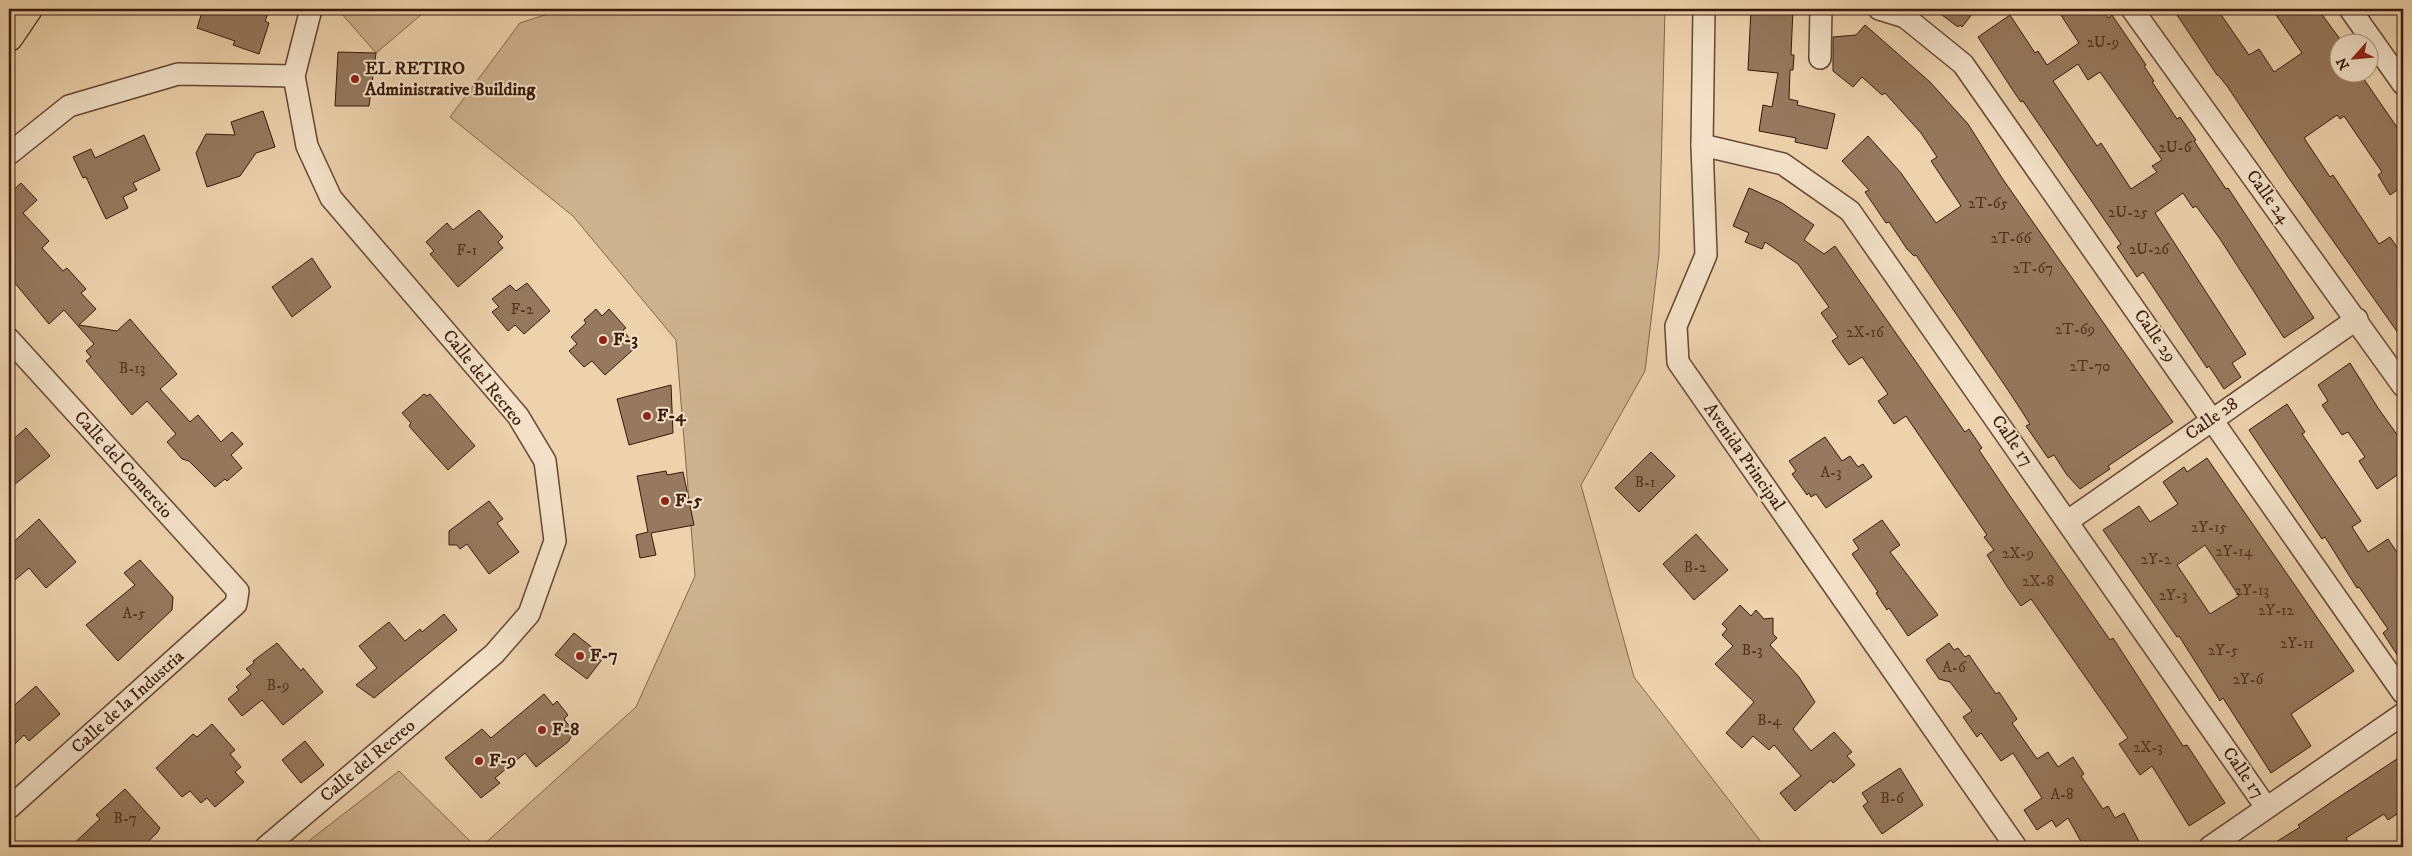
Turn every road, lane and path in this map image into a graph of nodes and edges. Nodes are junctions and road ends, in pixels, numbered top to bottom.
1 (28, 9) edge
2 (311, 9) edge
3 (1704, 9) edge
4 (1822, 9) edge
5 (1879, 9) edge
6 (2132, 9) edge
7 (2350, 9) edge
8 (9, 37) edge
9 (1820, 58) dead end
10 (294, 76) junction
11 (2403, 84) edge
12 (1702, 145) junction
13 (9, 154) edge
14 (2357, 320) junction
15 (9, 339) edge
16 (2403, 386) edge
17 (2212, 418) junction
18 (2068, 521) junction
19 (238, 591) joint
20 (2403, 693) edge
21 (2403, 714) edge
22 (2266, 807) junction
23 (9, 808) edge
24 (266, 847) edge
25 (2016, 847) edge
26 (2210, 847) edge

1 - 8 highway
2 - 10 street, Calle del Recreo
3 - 12 street, Avenida Principal
4 - 9 street
5 - 17 street, Calle 29
6 - 14 street, Calle 24
7 - 11 street
10 - 13 street
10 - 24 street, Calle del Recreo
12 - 18 street, Calle 17
12 - 25 street, Avenida Principal
14 - 16 street, Calle 24
14 - 17 street, Calle 28
15 - 19 street, Calle del Comercio
17 - 18 street, Calle 28
17 - 20 street, Calle 29
18 - 22 street, Calle 17
19 - 23 street, Calle de la Industria
21 - 22 street, Calle 17
22 - 26 street, Calle 17

